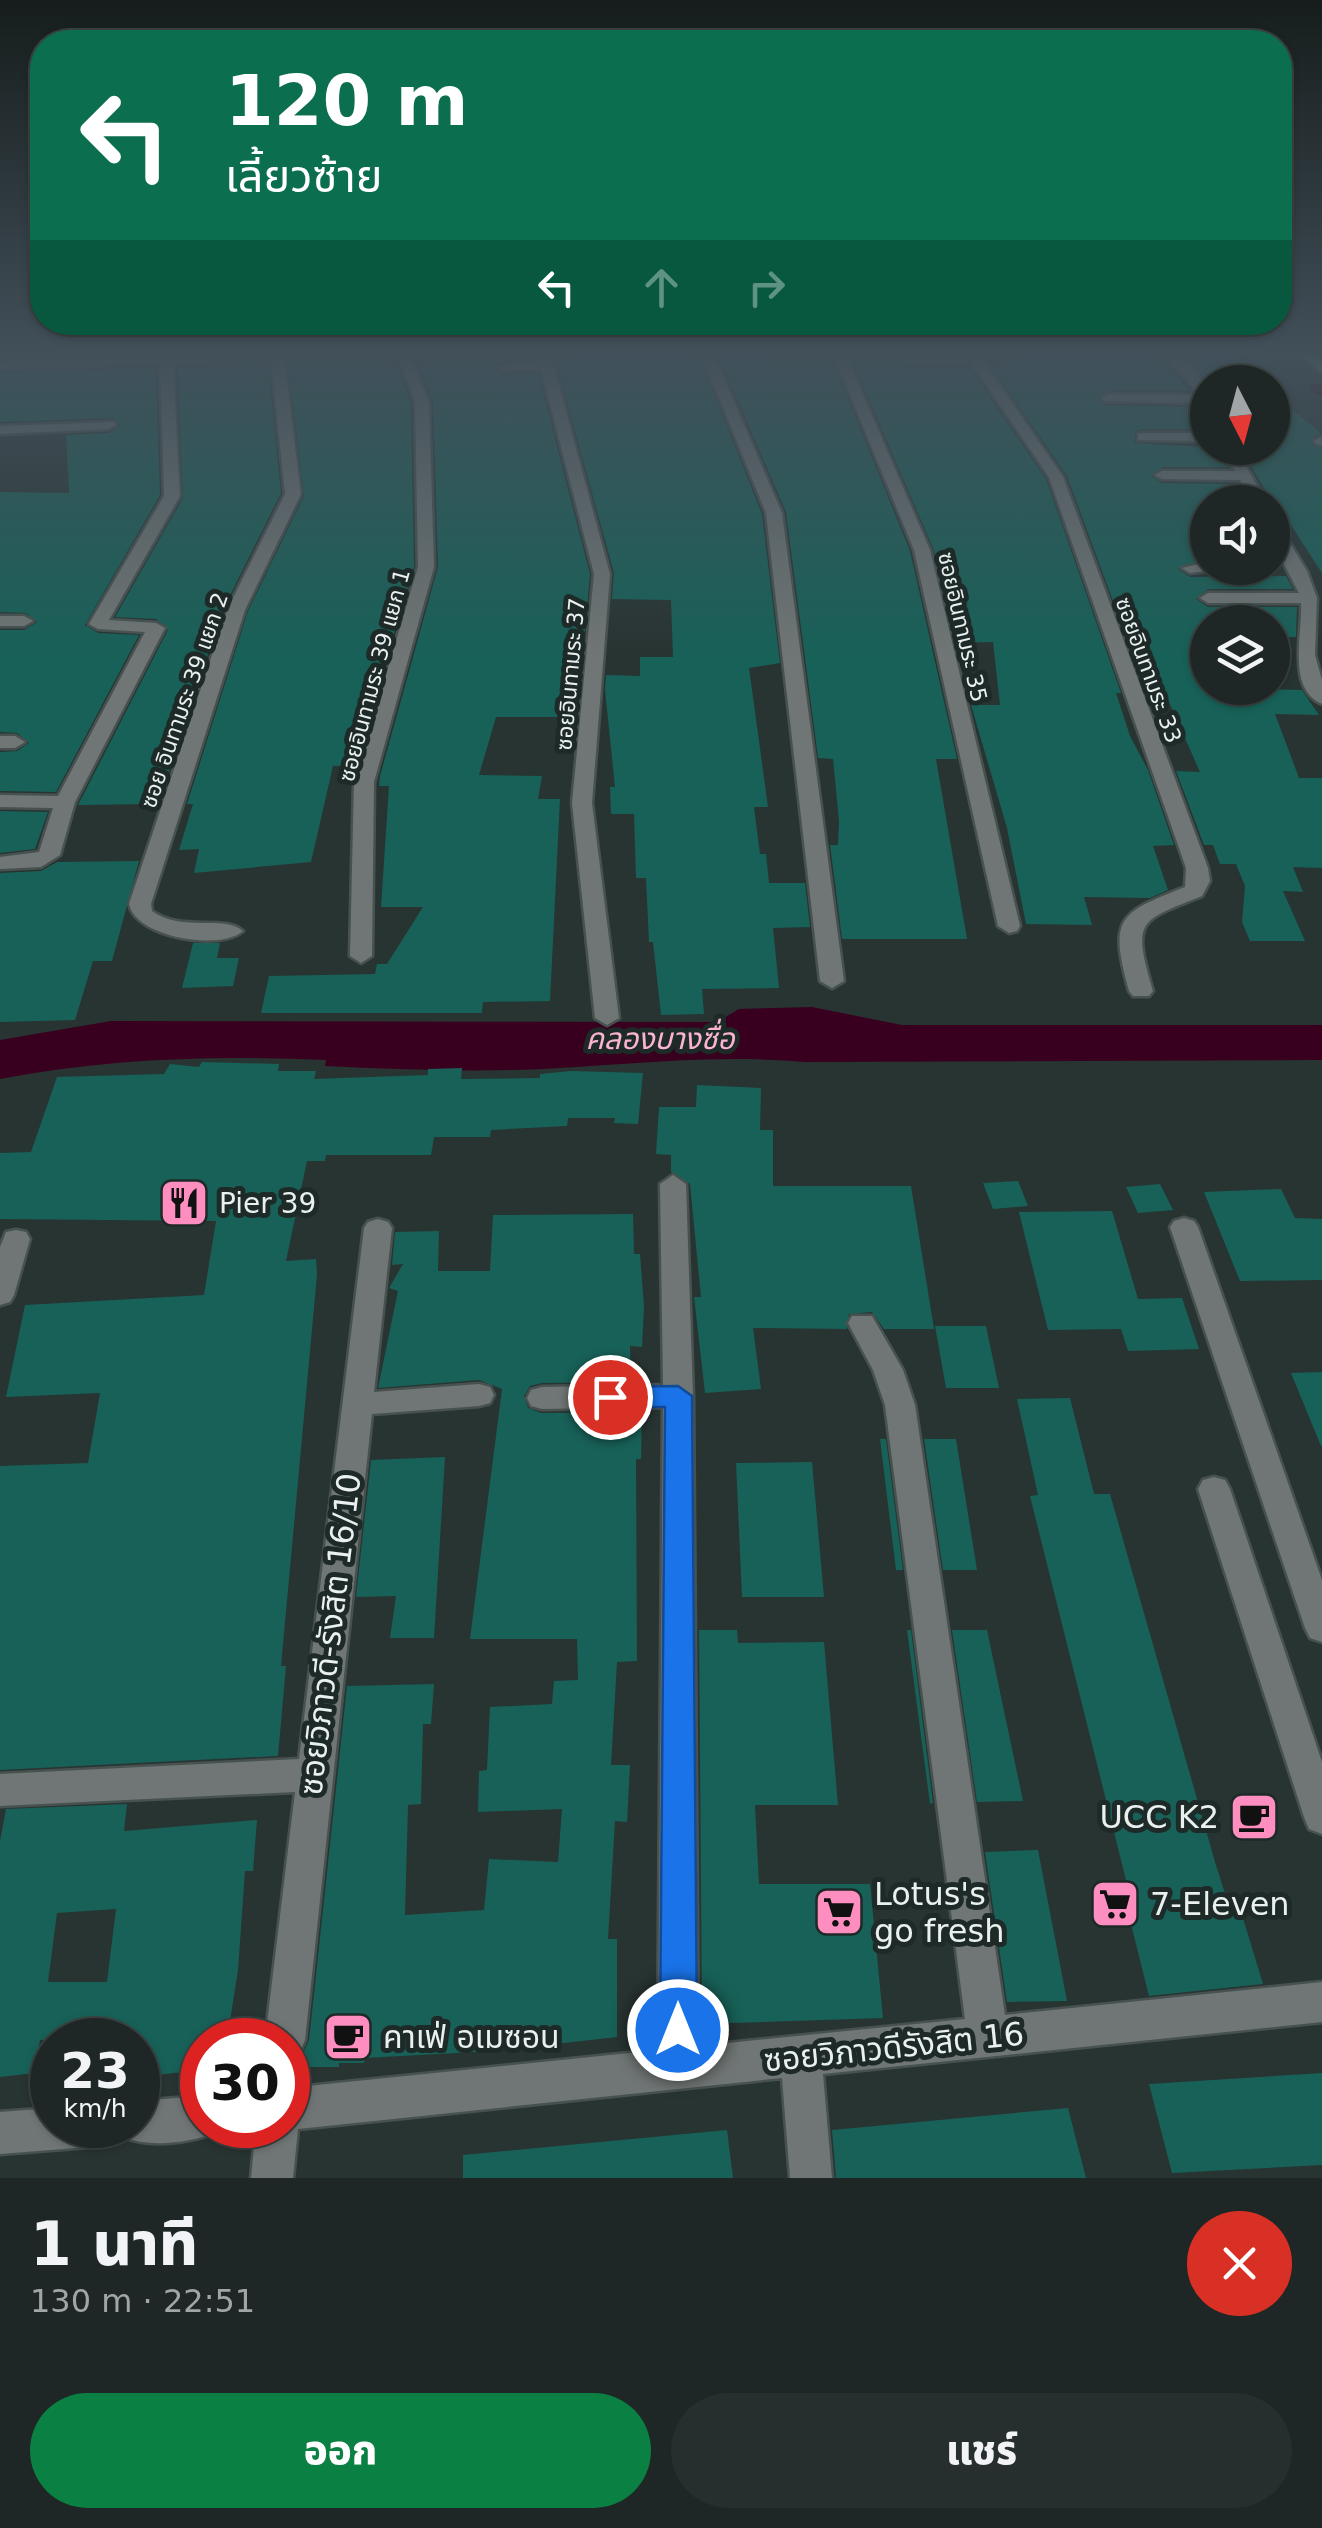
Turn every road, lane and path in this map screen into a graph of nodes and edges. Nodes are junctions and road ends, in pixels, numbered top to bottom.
1 (170, 453) edge
2 (286, 453) edge
3 (423, 453) edge
4 (571, 453) edge
5 (749, 453) edge
6 (881, 453) edge
7 (1039, 453) edge
8 (1238, 465) edge
9 (1162, 475) dead end
10 (1244, 476) junction
11 (1249, 485) edge
12 (1290, 559) edge
13 (1290, 566) edge
14 (1294, 566) junction
15 (1208, 598) dead end
16 (1309, 598) junction
17 (0, 621) edge
18 (24, 621) dead end
19 (1322, 698) edge
20 (0, 801) edge
21 (65, 802) junction
22 (0, 863) edge
23 (1009, 926) dead end
24 (232, 931) dead end
25 (360, 956) dead end
26 (832, 981) dead end
27 (1140, 992) dead end
28 (607, 1018) dead end
29 (673, 1184) dead end
30 (1184, 1227) dead end
31 (378, 1228) dead end
32 (16, 1239) dead end
33 (0, 1295) edge
34 (862, 1323) dead end
35 (479, 1395) dead end
36 (678, 1396) junction
37 (542, 1398) dead end
38 (357, 1404) junction
39 (1214, 1489) dead end
40 (1322, 1628) edge
41 (313, 1775) junction
42 (0, 1790) edge
43 (1322, 1816) edge
44 (1322, 2002) edge
45 (287, 2018) edge
46 (988, 2038) junction
47 (802, 2057) junction
48 (678, 2069) junction
49 (310, 2107) edge
50 (30, 2131) edge
51 (0, 2134) edge
52 (275, 2148) edge
53 (272, 2178) edge
54 (811, 2178) edge

1 - 21 street
2 - 24 street, ซอย อินทามระ 39 แยก 2
3 - 25 street, ซอยอินทามระ 39 แยก 1
4 - 28 street, ซอยอินทามระ 37
5 - 26 street
6 - 23 street, ซอยอินทามระ 35
7 - 27 street, ซอยอินทามระ 33
8 - 10 street
9 - 10 street
10 - 11 street
12 - 14 street
13 - 14 street
14 - 16 street
15 - 16 street
16 - 19 street
17 - 18 street
20 - 21 street
21 - 22 street
29 - 36 street
30 - 40 street
31 - 38 street, ซอยวิภาวดี-รังสิต 16/10
32 - 33 street
34 - 46 street
35 - 38 street
36 - 37 street
36 - 48 street
38 - 41 street, ซอยวิภาวดี-รังสิต 16/10
39 - 43 street
41 - 42 street
41 - 45 street, ซอยวิภาวดี-รังสิต 16/10
44 - 46 street, ซอยวิภาวดีรังสิต 16
46 - 47 street, ซอยวิภาวดีรังสิต 16
47 - 48 street, ซอยวิภาวดีรังสิต 16
47 - 54 street
48 - 49 street, ซอยวิภาวดีรังสิต 16
50 - 51 street
52 - 53 street

